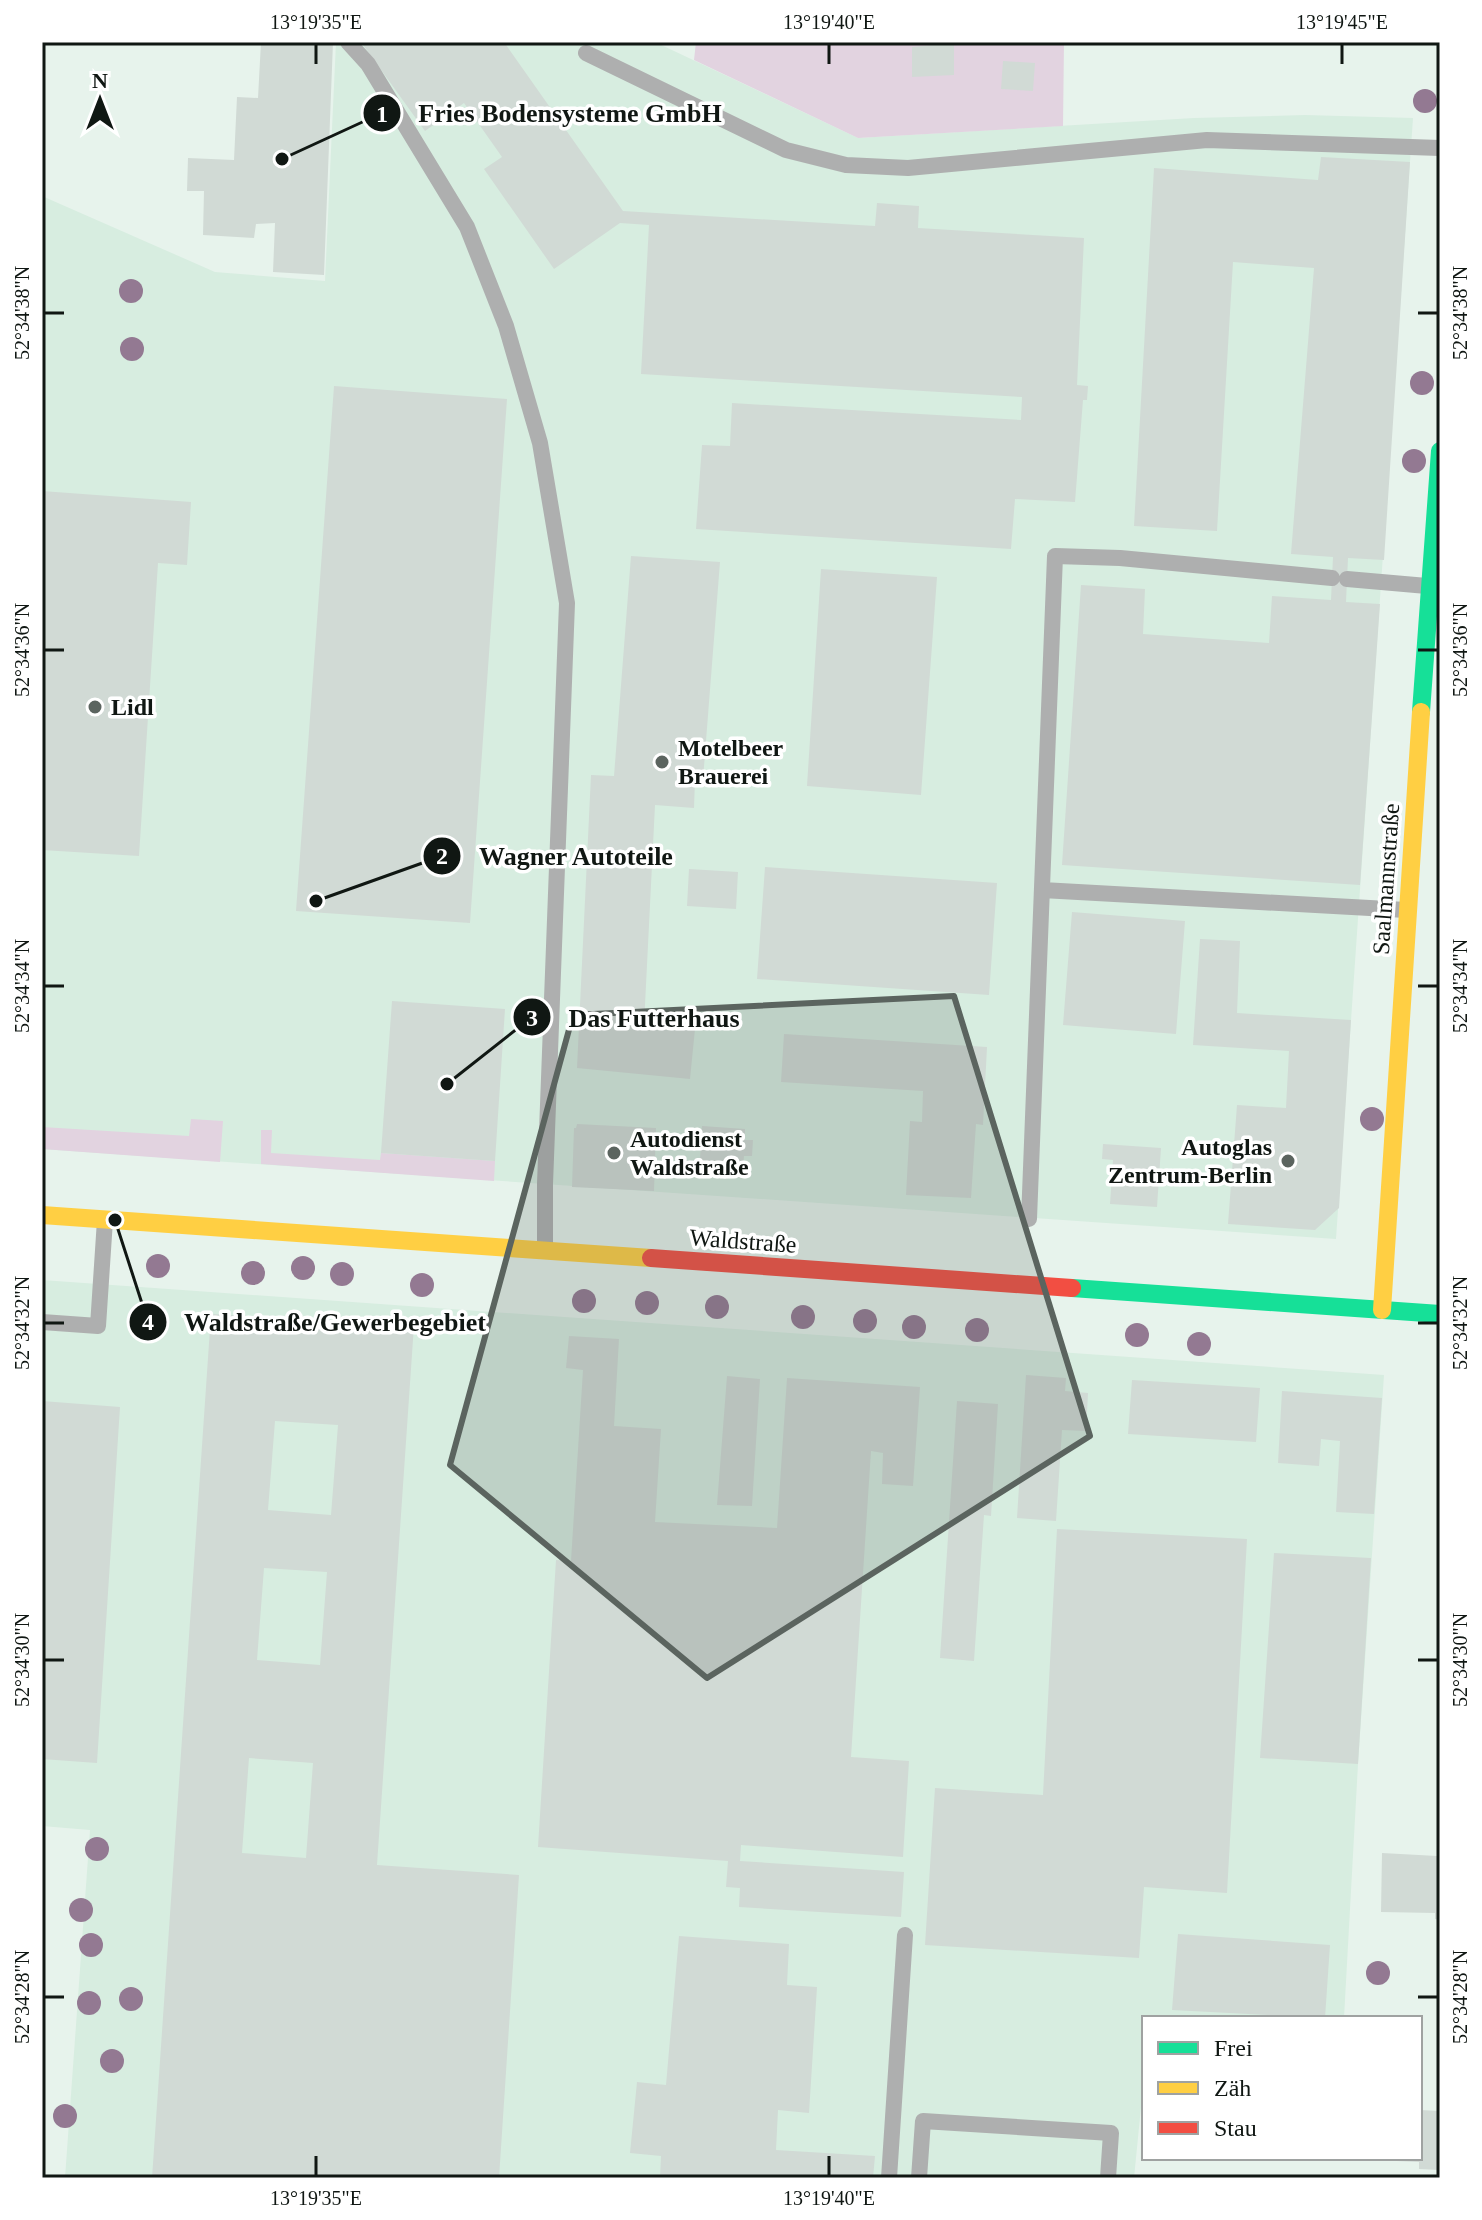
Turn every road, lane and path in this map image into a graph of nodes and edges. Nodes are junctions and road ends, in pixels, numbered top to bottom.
1 (348, 42) edge
2 (586, 53) dead end
3 (1440, 148) edge
4 (1440, 451) edge
5 (1429, 586) junction
6 (1042, 890) junction
7 (1408, 910) junction
8 (42, 1215) edge
9 (105, 1219) junction
10 (1029, 1219) dead end
11 (545, 1250) junction
12 (1382, 1310) junction
13 (1440, 1314) edge
14 (42, 1322) edge
15 (905, 1935) dead end
16 (889, 2178) edge
17 (919, 2178) edge
18 (1108, 2178) edge

1 - 11 lane
2 - 3 lane
4 - 5 main road, Saalmannstraße
5 - 6 lane
5 - 7 main road, Saalmannstraße
6 - 7 lane
6 - 10 lane
7 - 12 main road, Saalmannstraße
8 - 9 main road, Waldstraße
9 - 11 main road, Waldstraße
9 - 14 lane
11 - 12 main road, Waldstraße
12 - 13 main road, Waldstraße
15 - 16 lane
17 - 18 lane

